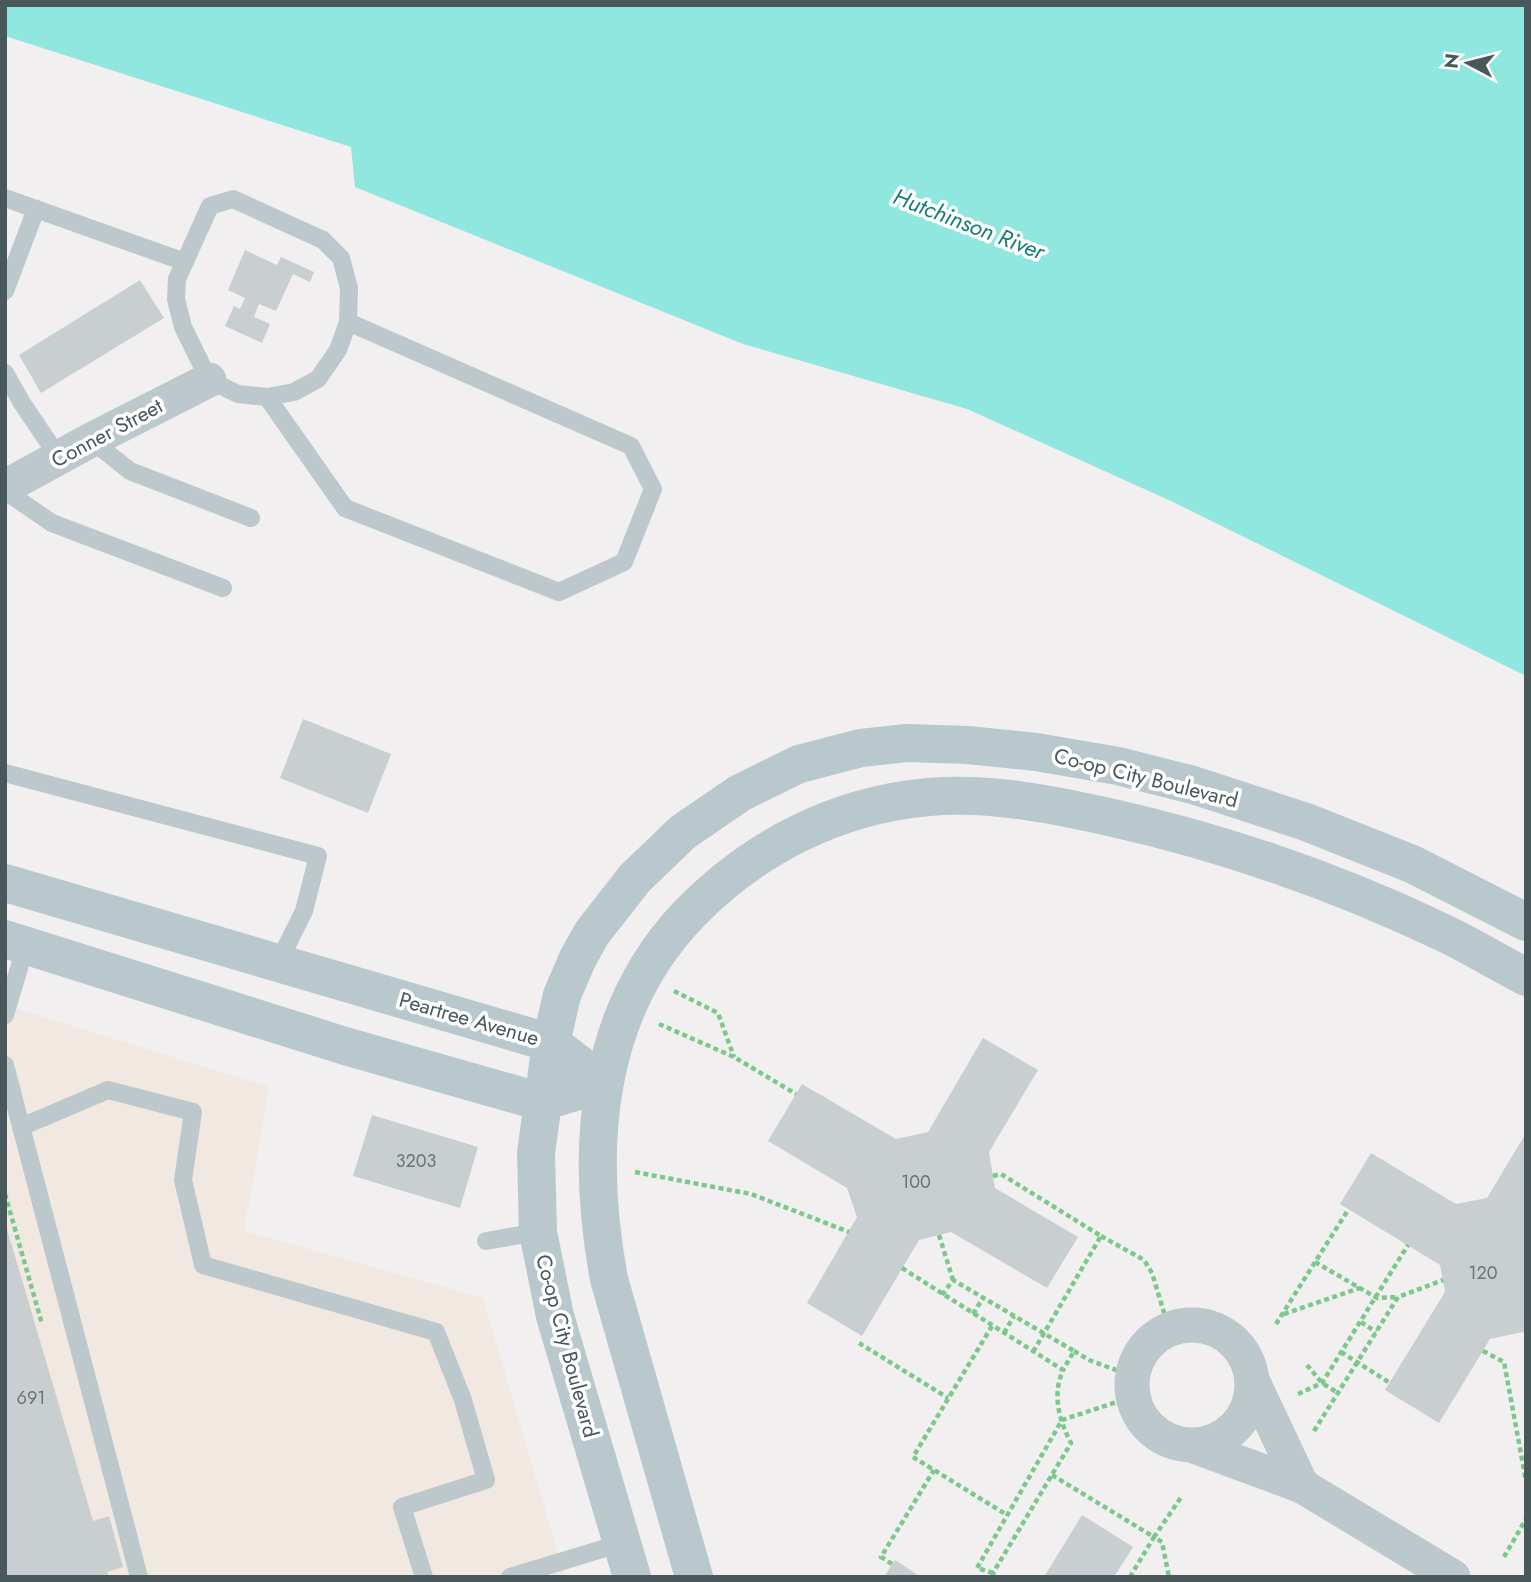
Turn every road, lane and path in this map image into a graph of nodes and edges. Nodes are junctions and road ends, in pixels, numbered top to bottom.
1 (5, 198) edge
2 (36, 209) junction
3 (185, 262) junction
4 (5, 291) edge
5 (348, 322) junction
6 (5, 373) edge
7 (209, 380) junction
8 (267, 397) junction
9 (91, 440) junction
10 (59, 457) junction
11 (5, 489) edge
12 (251, 518) dead end
13 (223, 588) dead end
14 (5, 773) edge
15 (5, 883) edge
16 (1526, 922) edge
17 (16, 942) edge
18 (278, 963) junction
19 (642, 975) junction
20 (1526, 977) edge
21 (5, 1015) edge
22 (655, 1023) dead end
23 (551, 1043) junction
24 (734, 1057) junction
25 (5, 1065) edge
26 (604, 1083) junction
27 (796, 1094) dead end
28 (542, 1102) junction
29 (21, 1127) junction
30 (626, 1170) dead end
31 (993, 1177) dead end
32 (1348, 1210) dead end
33 (538, 1232) junction
34 (849, 1232) dead end
35 (939, 1235) dead end
36 (1101, 1236) junction
37 (486, 1241) dead end
38 (1408, 1245) dead end
39 (1315, 1262) junction
40 (902, 1268) dead end
41 (953, 1280) junction
42 (1443, 1280) dead end
43 (1360, 1288) junction
44 (942, 1295) junction
45 (1398, 1297) junction
46 (983, 1298) junction
47 (1377, 1298) junction
48 (973, 1314) junction
49 (1283, 1314) junction
50 (1014, 1316) junction
51 (1361, 1322) junction
52 (1276, 1324) dead end
53 (992, 1326) junction
54 (1169, 1329) junction
55 (1376, 1332) junction
56 (1004, 1333) junction
57 (1044, 1334) junction
58 (859, 1343) dead end
59 (1074, 1351) junction
60 (1483, 1351) dead end
61 (1033, 1352) junction
62 (1341, 1353) junction
63 (1357, 1363) junction
64 (1307, 1364) dead end
65 (1063, 1370) junction
66 (1252, 1380) junction
67 (1322, 1382) junction
68 (1390, 1383) dead end
69 (1132, 1386) junction
70 (1338, 1393) junction
71 (1298, 1394) dead end
72 (948, 1398) junction
73 (1062, 1420) junction
74 (1310, 1438) dead end
75 (1194, 1446) junction
76 (934, 1469) junction
77 (1052, 1475) junction
78 (1526, 1480) edge
79 (1302, 1486) junction
80 (1182, 1496) dead end
81 (1007, 1515) junction
82 (1526, 1519) edge
83 (678, 1521) junction
84 (1154, 1537) junction
85 (1504, 1557) dead end
86 (627, 1560) edge
87 (892, 1564) dead end
88 (994, 1575) edge
89 (1449, 1576) edge
90 (139, 1577) edge
91 (424, 1577) edge
92 (510, 1577) edge
93 (694, 1577) edge
94 (1130, 1577) edge
95 (1169, 1577) edge

1 - 2 lane
2 - 3 lane
2 - 4 lane
3 - 5 lane
3 - 7 lane
5 - 8 lane
5 - 8 lane
6 - 10 lane
7 - 8 lane
7 - 9 street, Conner Street
9 - 10 street, Conner Street
9 - 12 lane
10 - 11 street, Conner Street
11 - 13 lane
14 - 18 lane
15 - 18 main road, Peartree Avenue
16 - 23 main road, Co-op City Boulevard
17 - 21 lane
17 - 28 main road
18 - 23 main road, Peartree Avenue
19 - 20 main road
19 - 24 path
19 - 26 main road
22 - 24 path
23 - 26 main road, Peartree Avenue
23 - 28 main road, Co-op City Boulevard
24 - 27 path
25 - 29 lane
26 - 28 main road
26 - 83 main road
28 - 33 main road, Co-op City Boulevard
29 - 90 lane
29 - 91 lane
30 - 34 path
31 - 36 path
32 - 39 path
33 - 37 lane
33 - 86 main road, Co-op City Boulevard
35 - 41 path
36 - 54 path
36 - 57 path
38 - 47 path
39 - 43 path
39 - 49 path
40 - 44 path
41 - 44 path
41 - 46 path
42 - 45 path
43 - 47 path
43 - 49 path
44 - 48 path
45 - 47 path
45 - 55 path
46 - 48 path
46 - 50 path
47 - 51 path
48 - 53 path
49 - 52 path
50 - 56 path
50 - 57 path
51 - 55 path
51 - 62 path
53 - 56 path
53 - 72 path
54 - 66 street
54 - 69 street
55 - 63 path
56 - 61 path
57 - 59 path
57 - 61 path
58 - 72 path
59 - 65 path
59 - 69 path
60 - 78 path
61 - 65 path
62 - 63 path
62 - 67 path
63 - 68 path
63 - 70 path
64 - 67 path
65 - 73 path
66 - 75 street
66 - 79 street
67 - 70 path
67 - 71 path
69 - 73 path
69 - 75 street
70 - 74 path
72 - 76 path
73 - 77 path
73 - 81 path
75 - 79 street
76 - 81 path
76 - 87 path
77 - 84 path
77 - 88 path
79 - 89 street
80 - 84 path
81 - 88 path
82 - 85 path
83 - 86 main road
83 - 93 main road
84 - 94 path
84 - 95 path
86 - 92 lane

